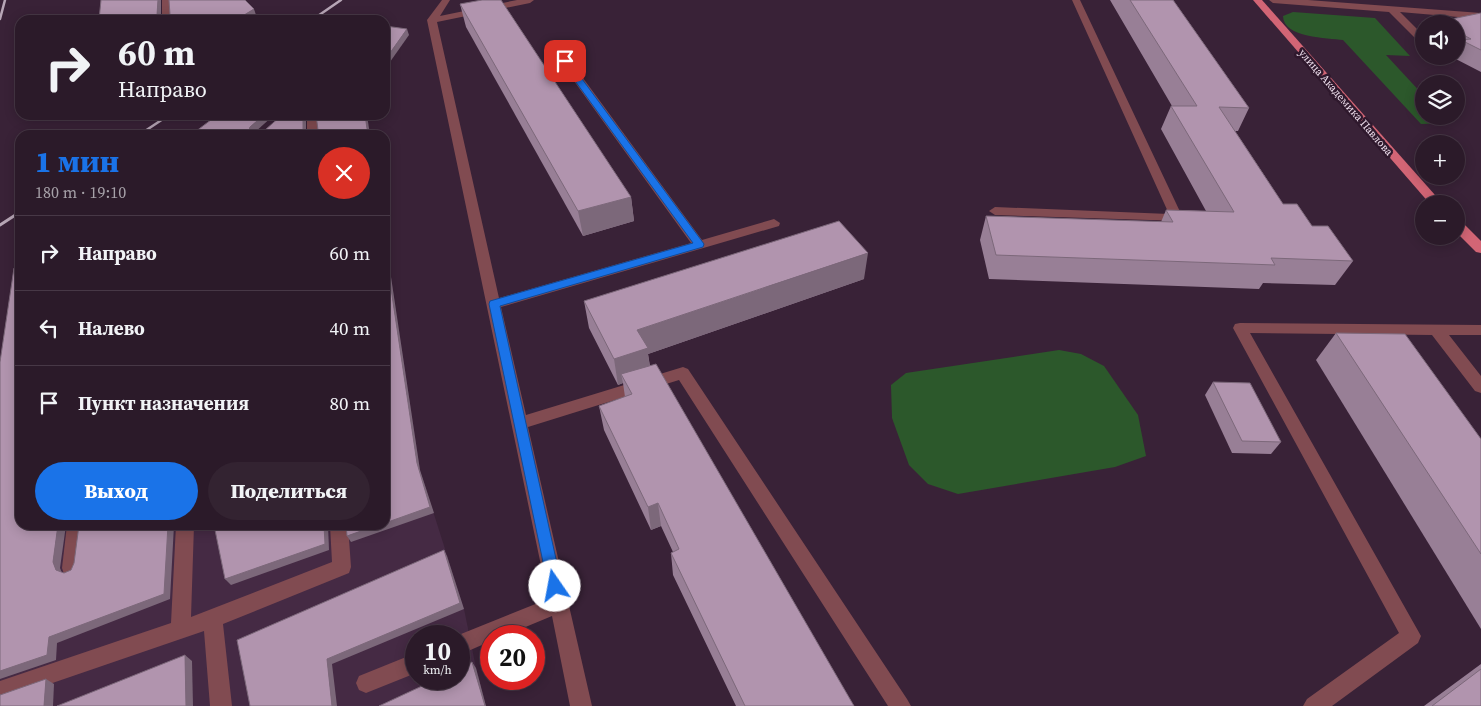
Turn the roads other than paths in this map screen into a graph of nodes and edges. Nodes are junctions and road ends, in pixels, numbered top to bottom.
1 (166, 0) edge
2 (446, 0) edge
3 (530, 0) edge
4 (1076, 0) edge
5 (1257, 0) edge
6 (1273, 0) edge
7 (1392, 10) junction
8 (168, 15) edge
9 (1481, 16) edge
10 (432, 20) junction
11 (1415, 33) edge
12 (565, 61) dead end
13 (1429, 195) edge
14 (995, 212) dead end
15 (774, 223) dead end
16 (1465, 233) edge
17 (699, 244) junction
18 (1481, 249) edge
19 (494, 304) junction
20 (1436, 329) junction
21 (1481, 330) edge
22 (1481, 387) edge
23 (520, 423) junction
24 (75, 530) edge
25 (185, 530) edge
26 (339, 530) edge
27 (71, 568) edge
28 (559, 604) junction
29 (213, 619) junction
30 (181, 630) junction
31 (470, 640) edge
32 (405, 667) edge
33 (366, 683) dead end
34 (0, 691) edge
35 (221, 706) edge
36 (581, 706) edge
37 (900, 706) edge
38 (1314, 706) edge

1 - 8 lane
2 - 10 lane
3 - 10 lane
4 - 14 lane
5 - 13 main road, улица Академика Павлова
6 - 7 lane
7 - 9 lane
7 - 11 lane
10 - 19 lane
12 - 17 lane
15 - 17 lane
16 - 18 main road
17 - 19 lane
19 - 23 lane
20 - 21 lane
20 - 22 lane
20 - 38 lane
23 - 28 lane
23 - 37 lane
24 - 27 lane
25 - 30 lane
26 - 29 lane
28 - 31 lane
28 - 36 lane
29 - 30 lane
29 - 35 lane
30 - 34 lane
32 - 33 lane

